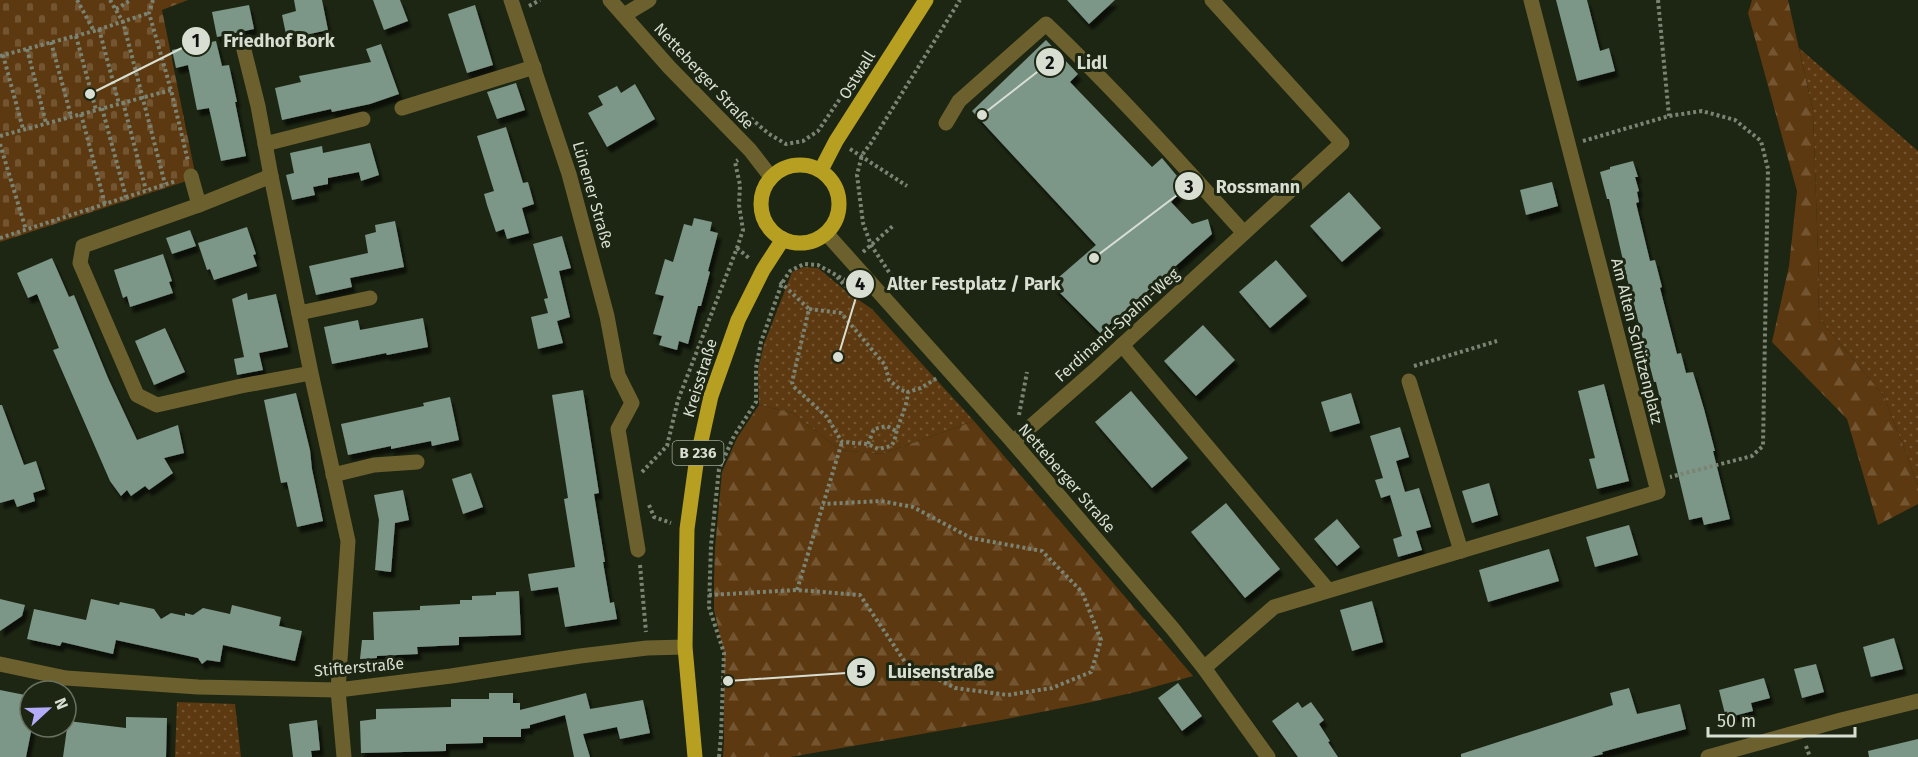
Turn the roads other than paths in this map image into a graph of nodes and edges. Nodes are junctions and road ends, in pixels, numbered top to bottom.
1 (511, 0) edge
2 (610, 0) edge
3 (648, 0) edge
4 (926, 0) edge
5 (1212, 0) edge
6 (1531, 0) edge
7 (624, 15) junction
8 (244, 50) dead end
9 (534, 67) junction
10 (402, 108) dead end
11 (363, 119) dead end
12 (946, 123) dead end
13 (265, 144) junction
14 (821, 170) junction
15 (191, 176) road end
16 (271, 176) junction
17 (771, 177) junction
18 (199, 205) junction
19 (826, 233) junction
20 (1244, 233) junction
21 (783, 239) junction
22 (370, 298) dead end
23 (299, 313) junction
24 (1122, 345) junction
25 (311, 373) junction
26 (1409, 381) road end
27 (1013, 442) junction
28 (417, 462) dead end
29 (333, 475) junction
30 (638, 550) road end
31 (1461, 551) junction
32 (1328, 590) junction
33 (685, 647) junction
34 (0, 664) edge
35 (1204, 668) junction
36 (338, 690) junction
37 (1918, 701) edge
38 (344, 757) edge
39 (695, 757) edge
40 (1268, 757) edge
41 (1708, 757) edge

1 - 9 street, Lünener Straße
2 - 7 street, Netteberger Straße
3 - 7 street
4 - 14 main road, Ostwall
5 - 20 street, Ferdinand-Spahn-Weg
6 - 31 street, Am Alten Schützenplatz
7 - 17 street, Netteberger Straße
8 - 13 street
9 - 10 street
9 - 30 street, Lünener Straße
11 - 13 street
12 - 20 street
13 - 16 street
14 - 17 main road
14 - 19 main road
15 - 18 street
16 - 18 street
16 - 23 street
17 - 21 main road
18 - 25 street
19 - 21 main road
19 - 27 street, Netteberger Straße
20 - 24 street, Ferdinand-Spahn-Weg
21 - 33 main road, Kreisstraße / B 236
22 - 23 street
23 - 25 street
24 - 27 street, Ferdinand-Spahn-Weg
24 - 32 street
25 - 29 street
26 - 31 street
27 - 35 street, Netteberger Straße
28 - 29 street
29 - 36 street
31 - 32 street
32 - 35 street
33 - 36 street, Stifterstraße
33 - 39 main road, B 236
34 - 36 street, Stifterstraße
35 - 40 street, Netteberger Straße
36 - 38 street
37 - 41 street

